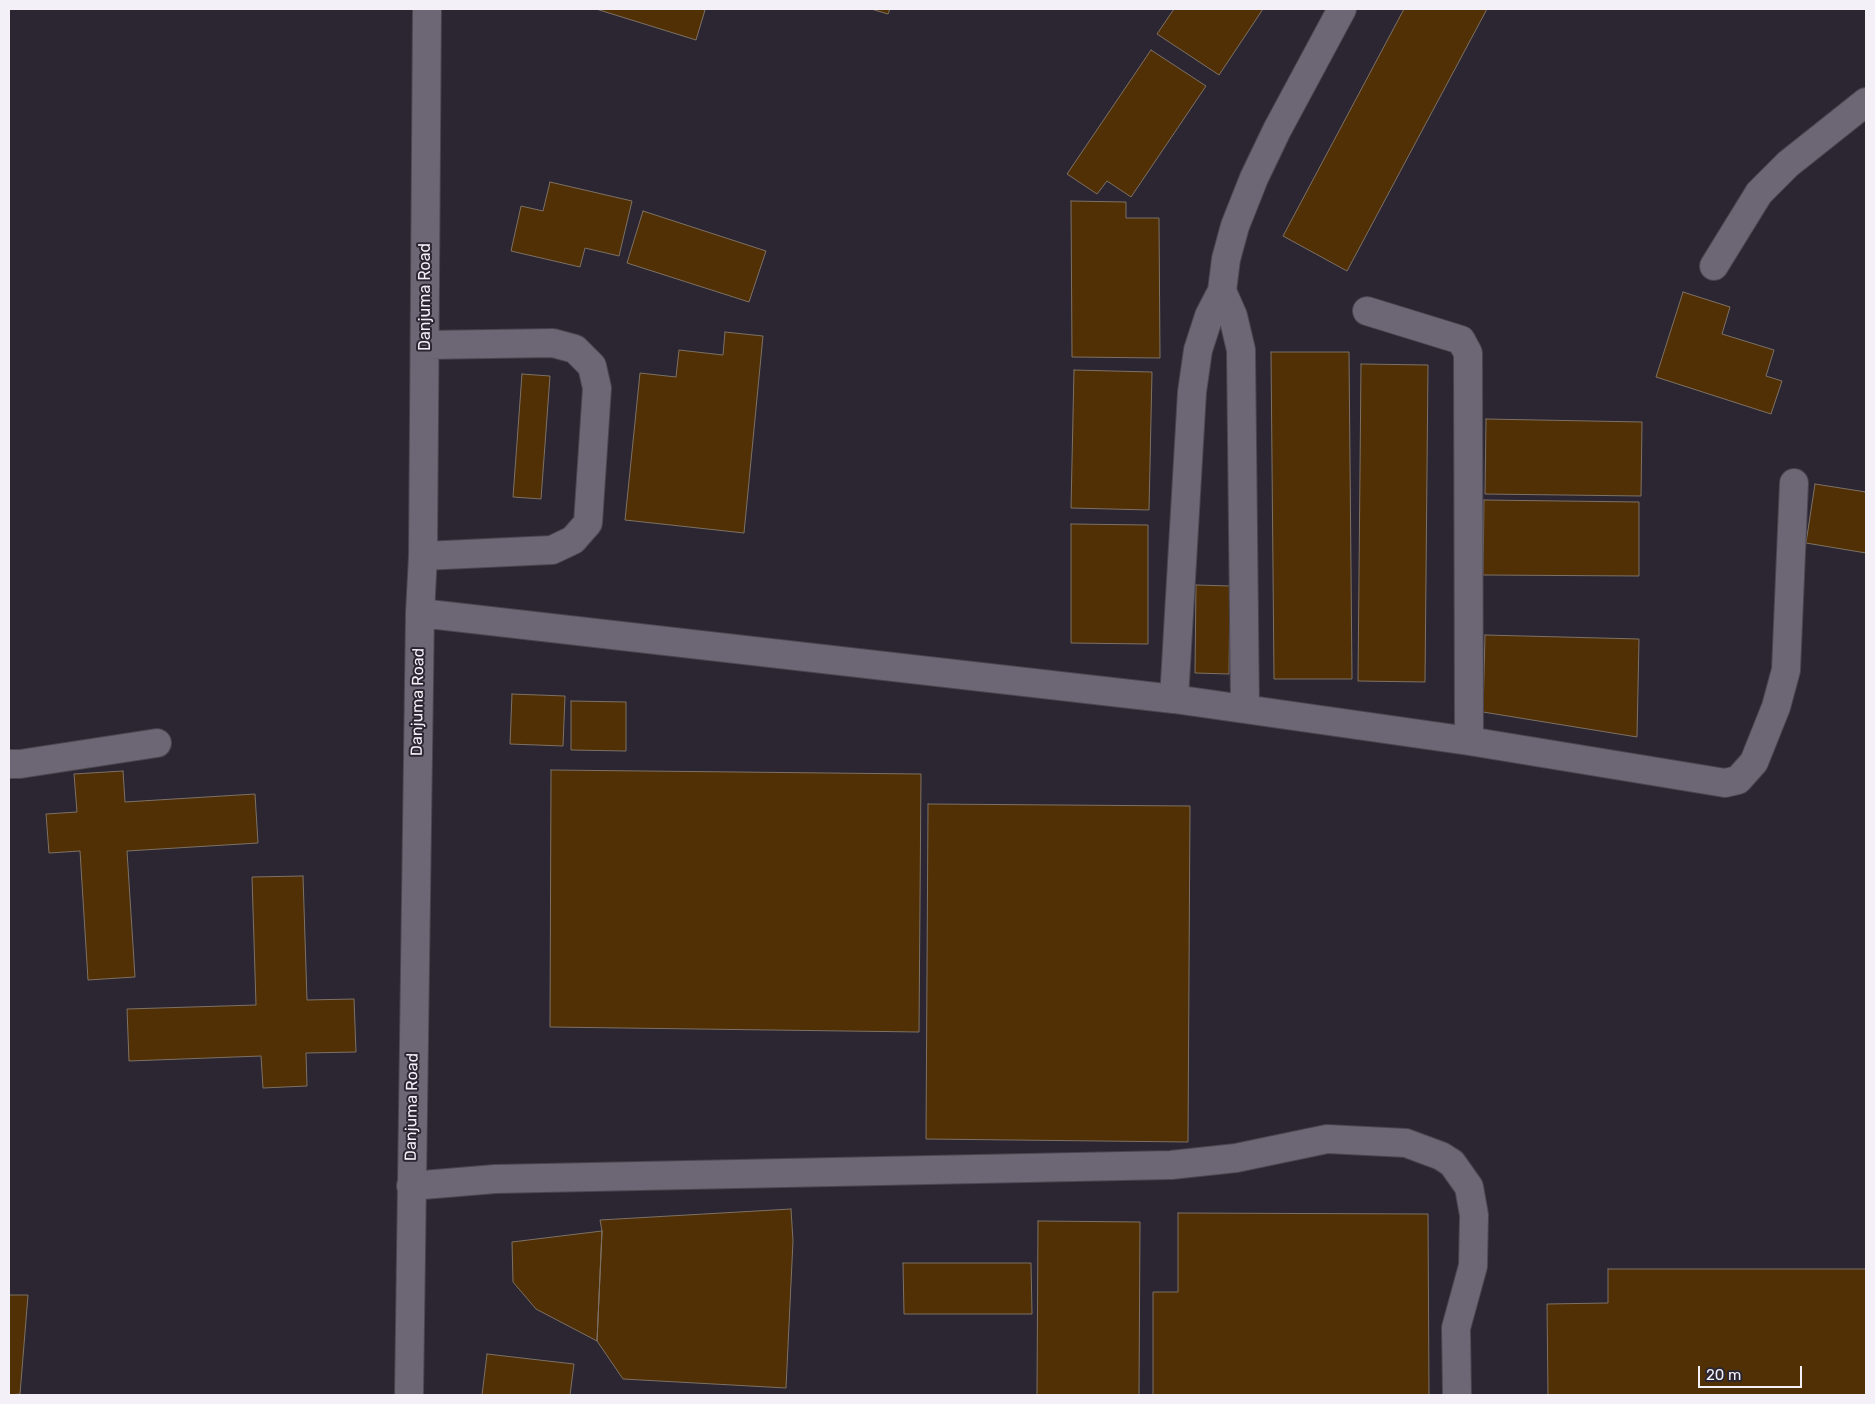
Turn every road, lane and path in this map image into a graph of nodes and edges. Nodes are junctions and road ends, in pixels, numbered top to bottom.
1 (428, 9) edge
2 (1342, 9) edge
3 (1866, 102) edge
4 (1714, 266) dead end
5 (1222, 291) junction
6 (1367, 311) dead end
7 (425, 345) junction
8 (1794, 483) dead end
9 (423, 556) junction
10 (420, 613) junction
11 (1174, 699) junction
12 (1244, 710) junction
13 (1469, 741) junction
14 (157, 743) dead end
15 (9, 764) edge
16 (411, 1186) junction
17 (409, 1395) edge
18 (1457, 1395) edge

1 - 7 street, Danjuma Road
2 - 5 street
3 - 4 street
5 - 11 street
5 - 12 street
6 - 13 street
7 - 9 street, Danjuma Road
7 - 9 street
8 - 13 street
9 - 10 street, Danjuma Road
10 - 11 street
10 - 16 street, Danjuma Road
11 - 12 street
12 - 13 street
14 - 15 street
16 - 17 street, Danjuma Road
16 - 18 street

